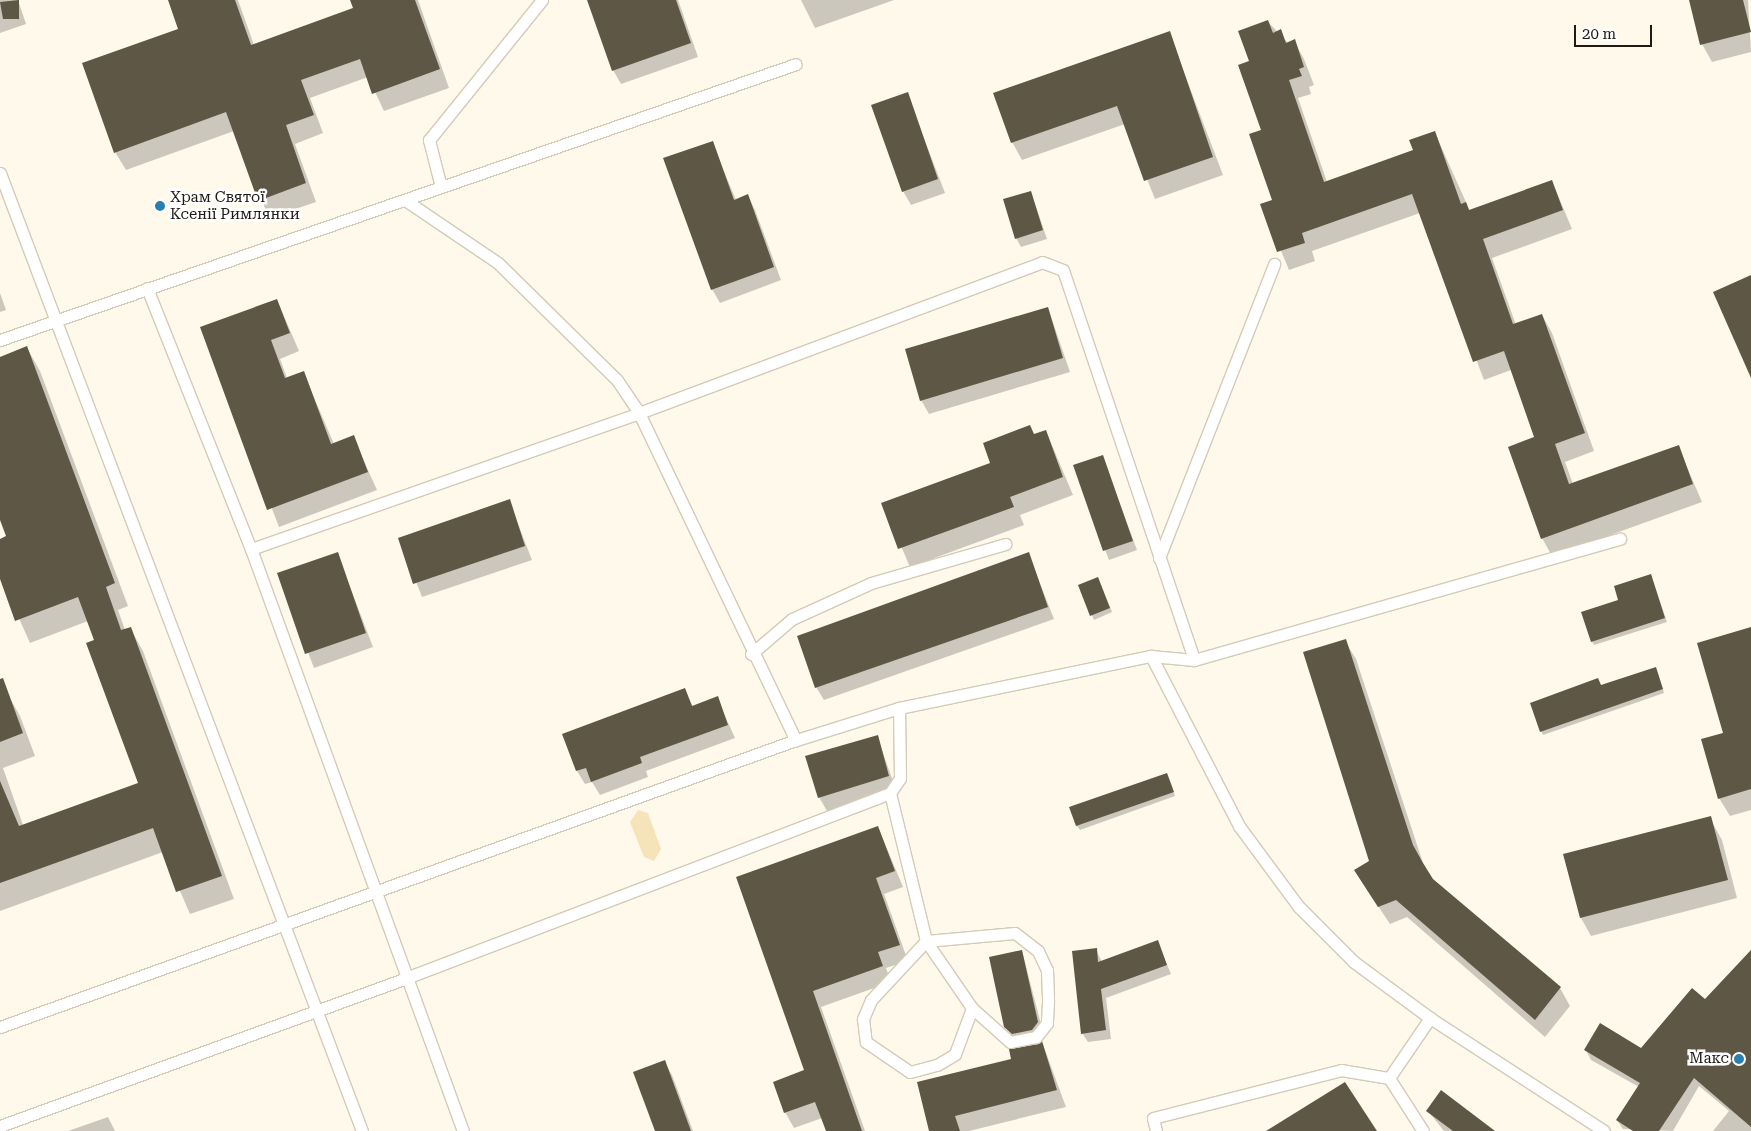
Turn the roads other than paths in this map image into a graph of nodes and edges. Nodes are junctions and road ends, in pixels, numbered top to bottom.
1 (542, 0) edge
2 (796, 64) dead end
3 (0, 173) edge
4 (441, 188) junction
5 (405, 200) junction
6 (1274, 264) dead end
7 (147, 288) junction
8 (55, 320) junction
9 (0, 340) edge
10 (639, 413) junction
11 (1620, 539) dead end
12 (1005, 544) dead end
13 (251, 549) junction
14 (1159, 558) junction
15 (752, 654) junction
16 (1151, 656) junction
17 (1194, 660) junction
18 (899, 708) junction
19 (796, 740) junction
20 (890, 793) junction
21 (373, 890) junction
22 (282, 926) junction
23 (926, 941) junction
24 (406, 978) junction
25 (972, 1008) junction
26 (316, 1011) junction
27 (1430, 1018) junction
28 (0, 1027) edge
29 (1389, 1078) junction
30 (0, 1126) edge
31 (362, 1131) edge
32 (464, 1131) edge
33 (1156, 1131) edge
34 (1423, 1131) edge
35 (1604, 1131) edge

1 - 4 lane
2 - 4 lane
3 - 8 lane
4 - 5 lane
5 - 7 lane
5 - 10 lane
6 - 14 lane
7 - 8 lane
7 - 13 lane
8 - 9 lane
8 - 22 lane
10 - 13 lane
10 - 14 lane
10 - 15 lane
11 - 17 lane
12 - 15 lane
13 - 21 lane
14 - 17 lane
15 - 19 lane
16 - 17 lane
16 - 18 lane
16 - 27 lane
18 - 19 lane
18 - 20 lane
19 - 21 lane
20 - 23 lane
20 - 24 lane
21 - 22 lane
21 - 24 lane
22 - 26 lane
22 - 28 lane
23 - 25 lane
23 - 25 lane
23 - 25 lane
24 - 26 lane
24 - 32 lane
26 - 30 lane
26 - 31 lane
27 - 29 lane
27 - 35 lane
29 - 33 lane
29 - 34 lane

